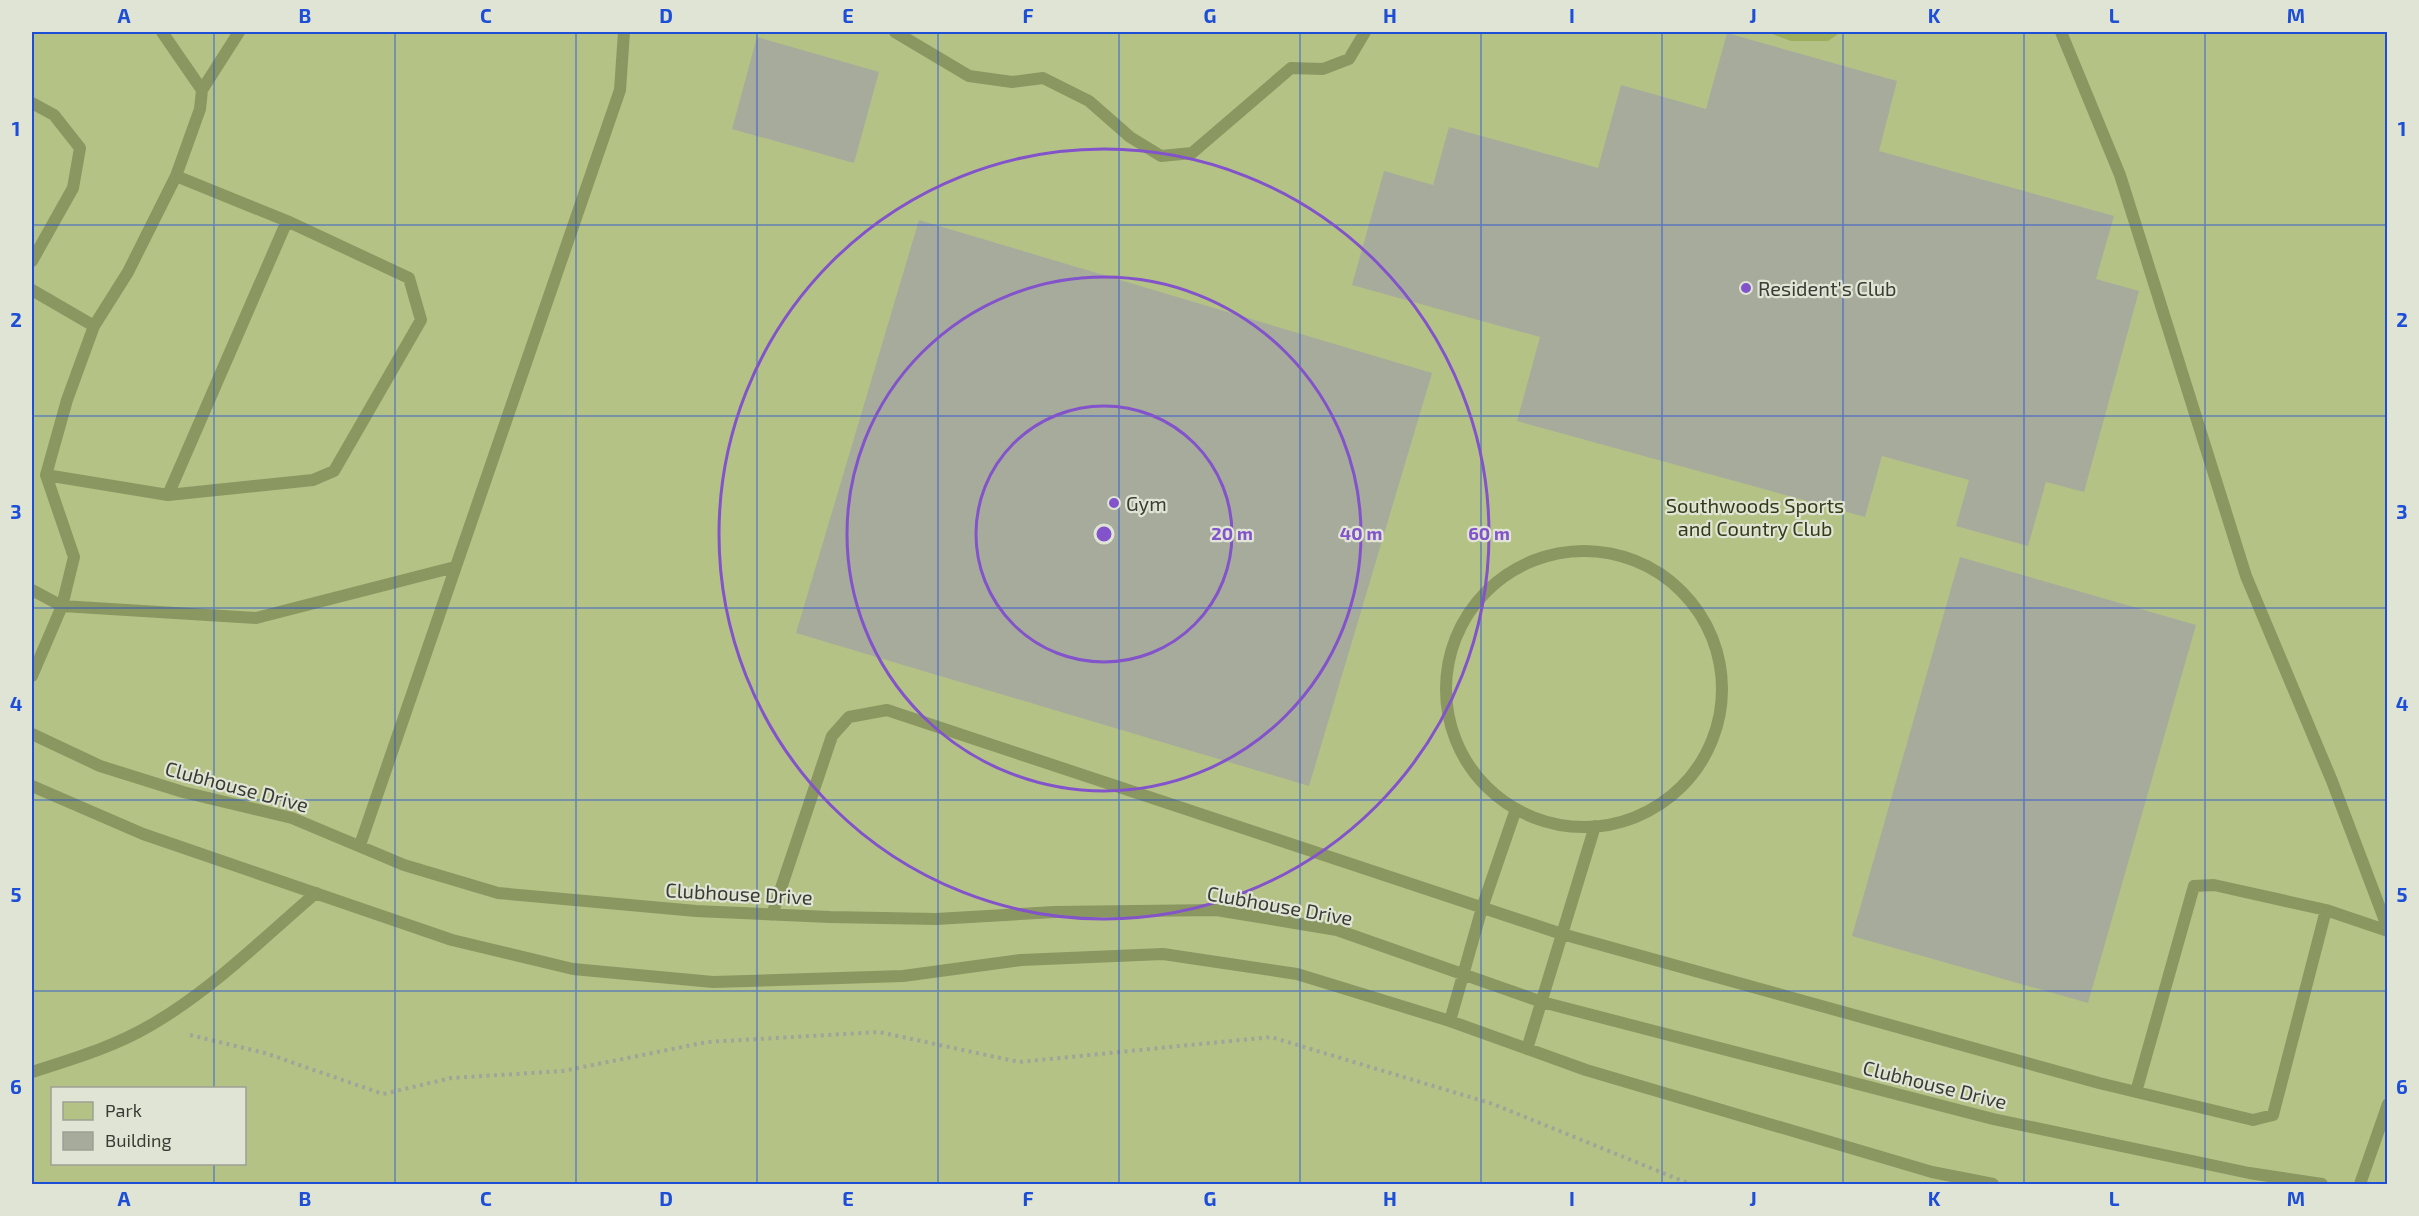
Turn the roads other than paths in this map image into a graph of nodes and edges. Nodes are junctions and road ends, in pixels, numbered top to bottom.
1 (162, 32) edge
2 (239, 32) edge
3 (624, 32) edge
4 (895, 32) edge
5 (1365, 32) edge
6 (2061, 32) edge
7 (202, 90) junction
8 (32, 102) edge
9 (176, 176) junction
10 (287, 221) junction
11 (32, 261) edge
12 (32, 290) edge
13 (94, 326) junction
14 (46, 475) junction
15 (168, 495) junction
16 (455, 567) junction
17 (32, 590) edge
18 (62, 606) junction
19 (32, 676) edge
20 (32, 734) edge
21 (32, 786) edge
22 (1516, 809) junction
23 (1595, 826) junction
24 (360, 845) junction
25 (316, 893) junction
26 (1482, 908) junction
27 (2326, 910) junction
28 (772, 915) junction
29 (2388, 930) edge
30 (1562, 934) junction
31 (1464, 976) junction
32 (1542, 1002) junction
33 (1450, 1021) junction
34 (1527, 1049) junction
35 (32, 1072) edge
36 (2136, 1092) junction
37 (2388, 1104) edge
38 (1993, 1185) edge
39 (2322, 1185) edge
40 (2360, 1185) edge

1 - 7 lane
2 - 7 lane
3 - 16 lane
4 - 5 lane
6 - 29 lane
7 - 9 lane
8 - 11 lane
9 - 10 lane
9 - 13 lane
10 - 15 lane
10 - 15 lane
12 - 13 lane
13 - 14 lane
14 - 15 lane
14 - 18 lane
16 - 18 lane
16 - 24 lane
17 - 18 lane
18 - 19 lane
20 - 24 lane, Clubhouse Drive
21 - 25 lane
22 - 23 lane
22 - 23 lane
22 - 26 lane
23 - 30 lane
24 - 28 lane, Clubhouse Drive
25 - 33 lane
25 - 35 lane
26 - 28 lane
26 - 30 lane
26 - 31 lane
27 - 29 lane
27 - 36 lane
27 - 36 lane
28 - 31 lane, Clubhouse Drive
30 - 32 lane
30 - 36 lane
31 - 32 lane, Clubhouse Drive
31 - 33 lane
32 - 34 lane
32 - 39 lane, Clubhouse Drive
33 - 34 lane
34 - 38 lane
37 - 40 lane

